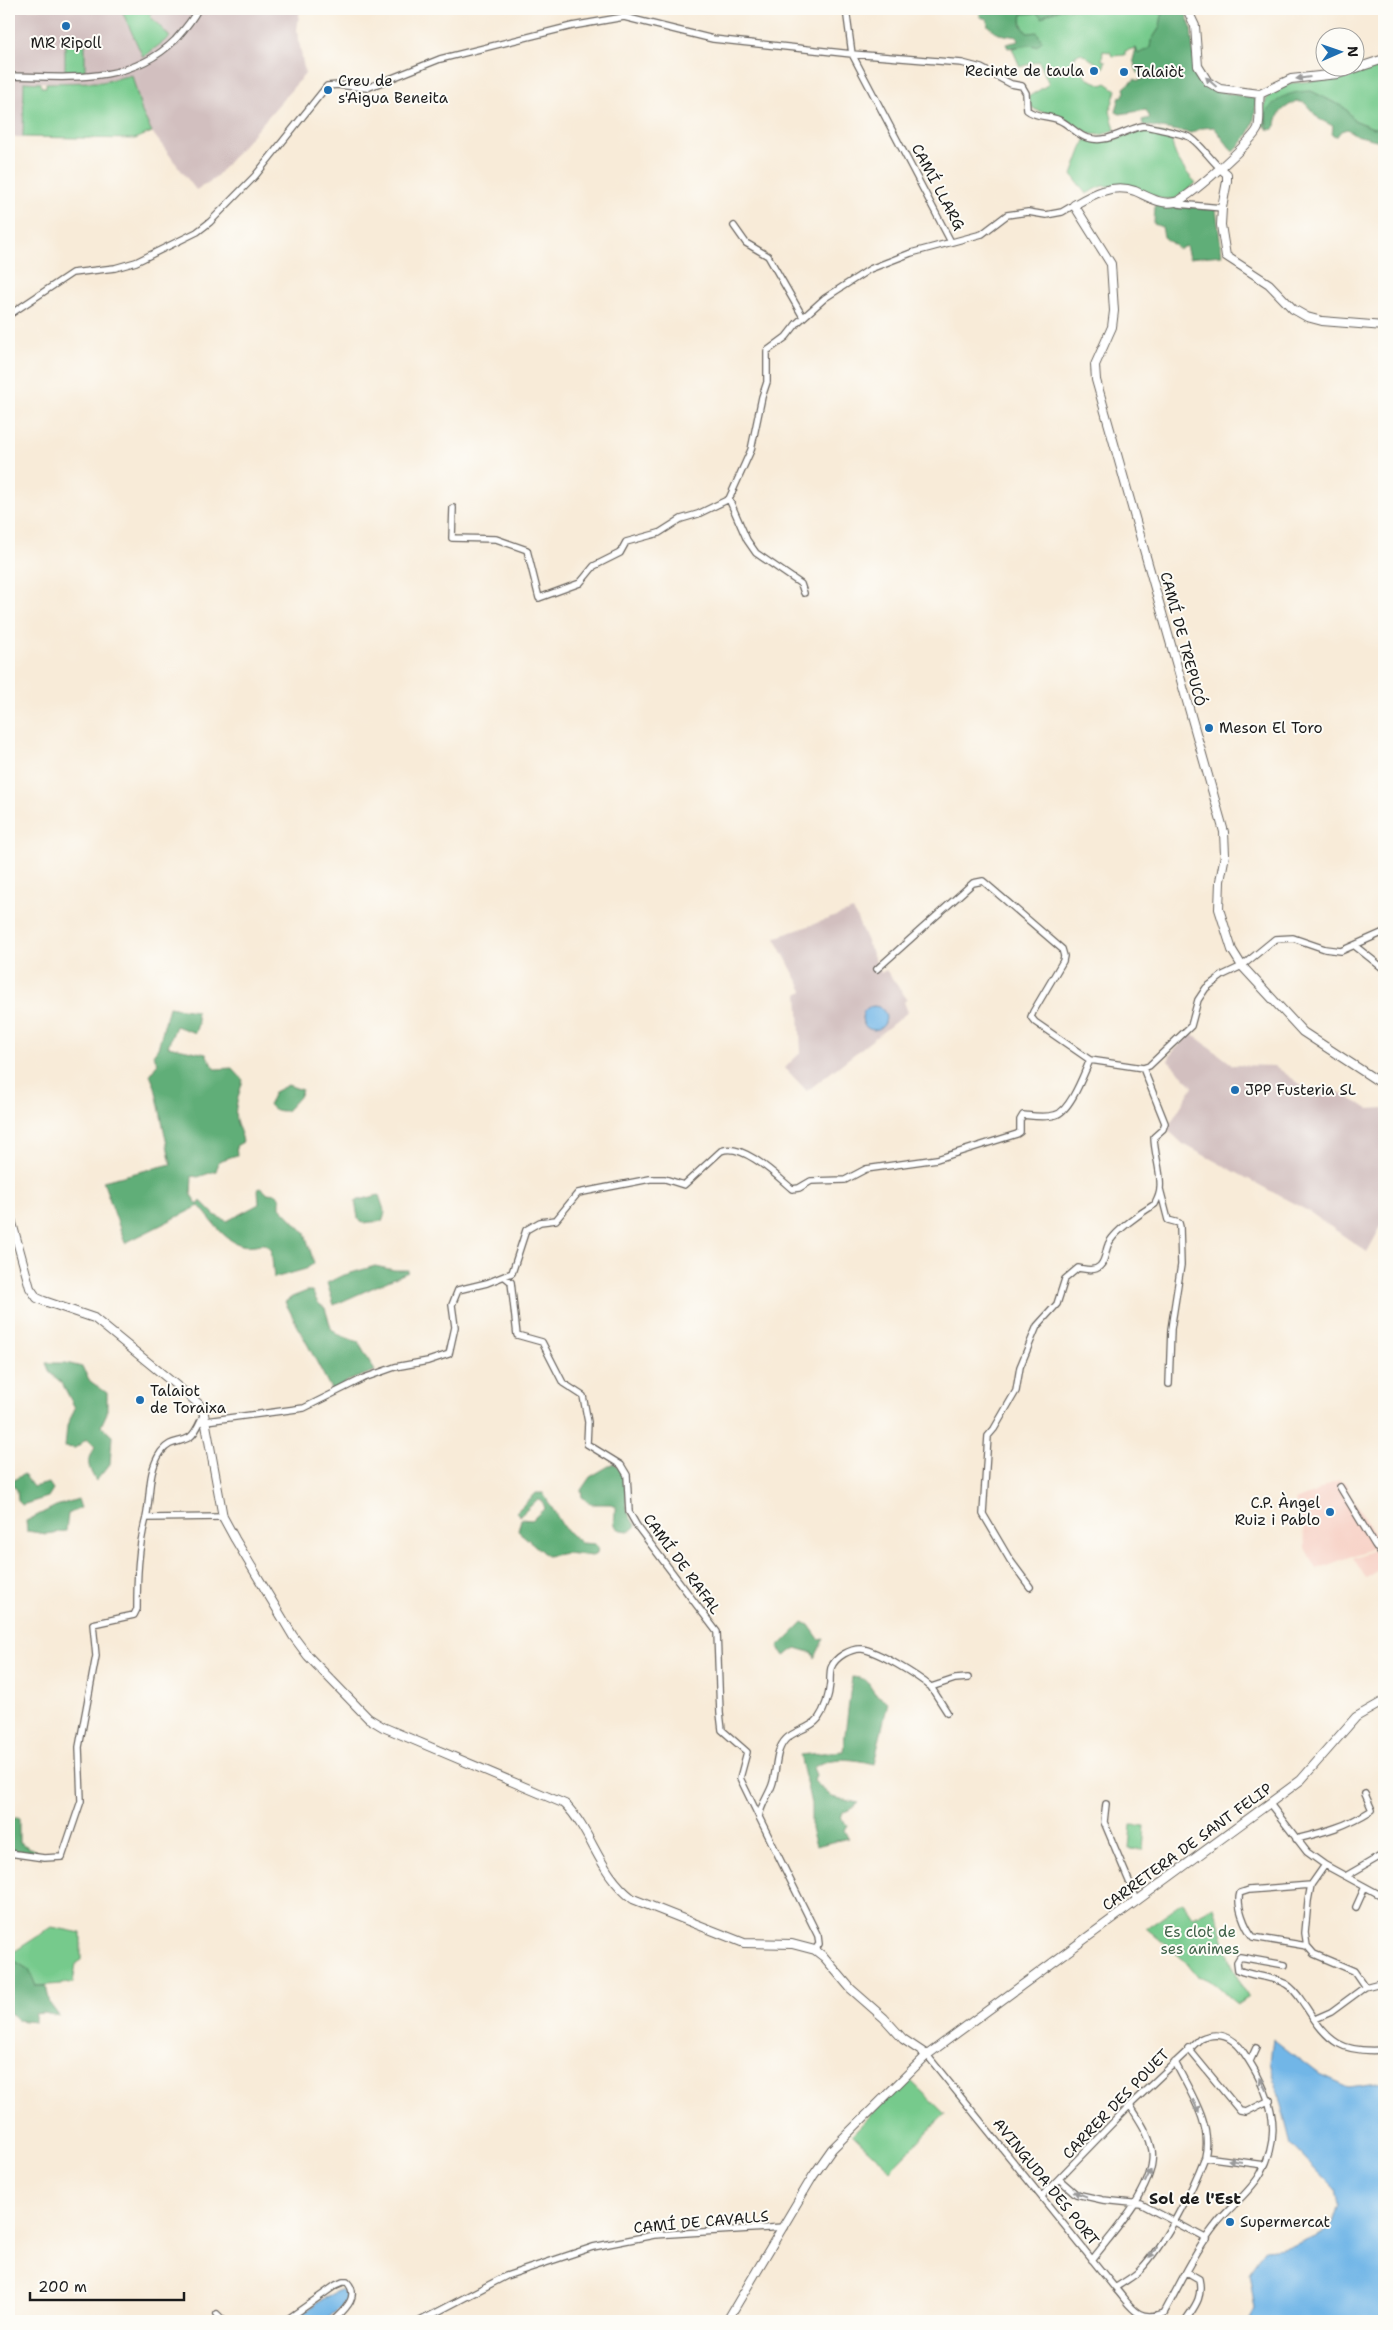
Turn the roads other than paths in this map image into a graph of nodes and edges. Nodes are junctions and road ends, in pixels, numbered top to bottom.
1 (198, 9) edge
2 (846, 9) edge
3 (1187, 9) edge
4 (852, 54) junction
5 (1384, 59) edge
6 (9, 76) edge
7 (1260, 94) junction
8 (1220, 168) junction
9 (1177, 202) junction
10 (1074, 205) junction
11 (1222, 208) junction
12 (734, 226) dead end
13 (951, 242) junction
14 (9, 315) edge
15 (803, 317) junction
16 (1384, 326) edge
17 (729, 499) junction
18 (453, 508) dead end
19 (804, 593) dead end
20 (1384, 932) edge
21 (1355, 946) junction
22 (1242, 966) junction
23 (878, 969) dead end
24 (1384, 969) edge
25 (1090, 1060) junction
26 (1143, 1068) junction
27 (1384, 1085) edge
28 (1160, 1189) junction
29 (9, 1212) edge
30 (506, 1277) junction
31 (1169, 1384) dead end
32 (205, 1417) junction
33 (1340, 1486) dead end
34 (223, 1517) junction
35 (146, 1518) junction
36 (1384, 1558) edge
37 (1030, 1587) dead end
38 (968, 1678) dead end
39 (931, 1687) junction
40 (1384, 1701) edge
41 (946, 1712) dead end
42 (1365, 1794) dead end
43 (1106, 1804) dead end
44 (1270, 1804) junction
45 (759, 1817) junction
46 (1296, 1839) junction
47 (9, 1853) edge
48 (1384, 1854) edge
49 (1325, 1865) junction
50 (1346, 1876) junction
51 (1312, 1885) junction
52 (1365, 1887) junction
53 (1384, 1897) edge
54 (1136, 1900) junction
55 (1356, 1907) dead end
56 (1307, 1946) junction
57 (815, 1950) junction
58 (1285, 1964) dead end
59 (1384, 1982) edge
60 (1365, 1987) junction
61 (1315, 2019) junction
62 (1188, 2048) junction
63 (1256, 2048) dead end
64 (1384, 2050) edge
65 (927, 2055) junction
66 (1250, 2061) junction
67 (1175, 2062) junction
68 (1270, 2100) junction
69 (1130, 2105) junction
70 (1205, 2157) junction
71 (1265, 2165) junction
72 (1060, 2180) junction
73 (1042, 2196) junction
74 (1136, 2203) junction
75 (1174, 2220) junction
76 (784, 2227) junction
77 (1206, 2239) junction
78 (1092, 2260) junction
79 (1188, 2272) junction
80 (1115, 2288) junction
81 (217, 2314) dead end
82 (422, 2320) edge
83 (224, 2321) edge
84 (285, 2321) edge
85 (333, 2321) edge
86 (727, 2321) edge
87 (1185, 2321) edge

1 - 6 street
2 - 4 street, CAMÍ LLARG
7 -> 3 street
4 - 8 street
4 - 13 street, CAMÍ LLARG
4 - 14 street
5 -> 7 street
7 - 8 street
8 - 9 street
8 - 11 street
9 - 10 street, CAMÍ LLARG
9 - 11 street
10 - 13 street, CAMÍ LLARG
10 - 22 street, CAMÍ DE TREPUCÓ
11 - 16 street
12 - 15 street
13 - 15 street
15 - 17 street
17 - 18 street
17 - 19 street
20 - 21 street
21 - 22 street
21 - 24 street
22 - 26 street
22 - 27 street, CAMÍ DE TREPUCÓ
23 - 25 street
25 - 26 street
25 - 30 street
26 - 28 street
28 - 31 street
28 - 37 street
29 - 32 street
30 - 32 street
30 - 45 street, CAMÍ DE RAFAL
32 - 34 street
32 - 35 street
33 - 36 street
34 - 35 street
34 - 57 street
35 - 47 street
38 - 39 street
39 - 41 street
39 - 45 street
40 - 44 street, CARRETERA DE SANT FELIP
42 - 46 street
43 - 54 street
44 - 46 street
44 - 54 street, CARRETERA DE SANT FELIP
45 - 57 street
46 - 49 street
48 - 50 street
49 - 50 street
49 - 51 street
50 - 52 street
51 - 56 street
51 - 56 street
52 - 53 street
52 - 55 street
54 - 65 street, CARRETERA DE SANT FELIP
56 - 60 street
57 - 65 street
58 - 61 street
59 - 60 street
60 - 61 street
61 - 64 street
62 - 66 street, CARRER DES POUET
62 - 67 street, CARRER DES POUET
62 - 68 street
63 - 66 street
65 - 73 street, AVINGUDA DES PORT
65 - 76 street, CARRETERA DE SANT FELIP
68 -> 66 street
67 - 69 street, CARRER DES POUET
67 -> 70 street
68 - 71 street
69 - 72 street, CARRER DES POUET
74 -> 69 street
71 -> 70 street
70 - 75 street
71 - 77 street
72 - 73 street, CARRER DES POUET
74 -> 72 street
73 - 78 street, AVINGUDA DES PORT
74 - 75 street
74 - 78 street
75 - 77 street
75 -> 80 street
76 - 82 street, CAMÍ DE CAVALLS
76 - 86 street, CARRETERA DE SANT FELIP
77 - 79 street
78 - 80 street, AVINGUDA DES PORT
79 - 80 street, AVINGUDA DES PORT
79 - 87 street
81 - 83 street
84 - 85 street

